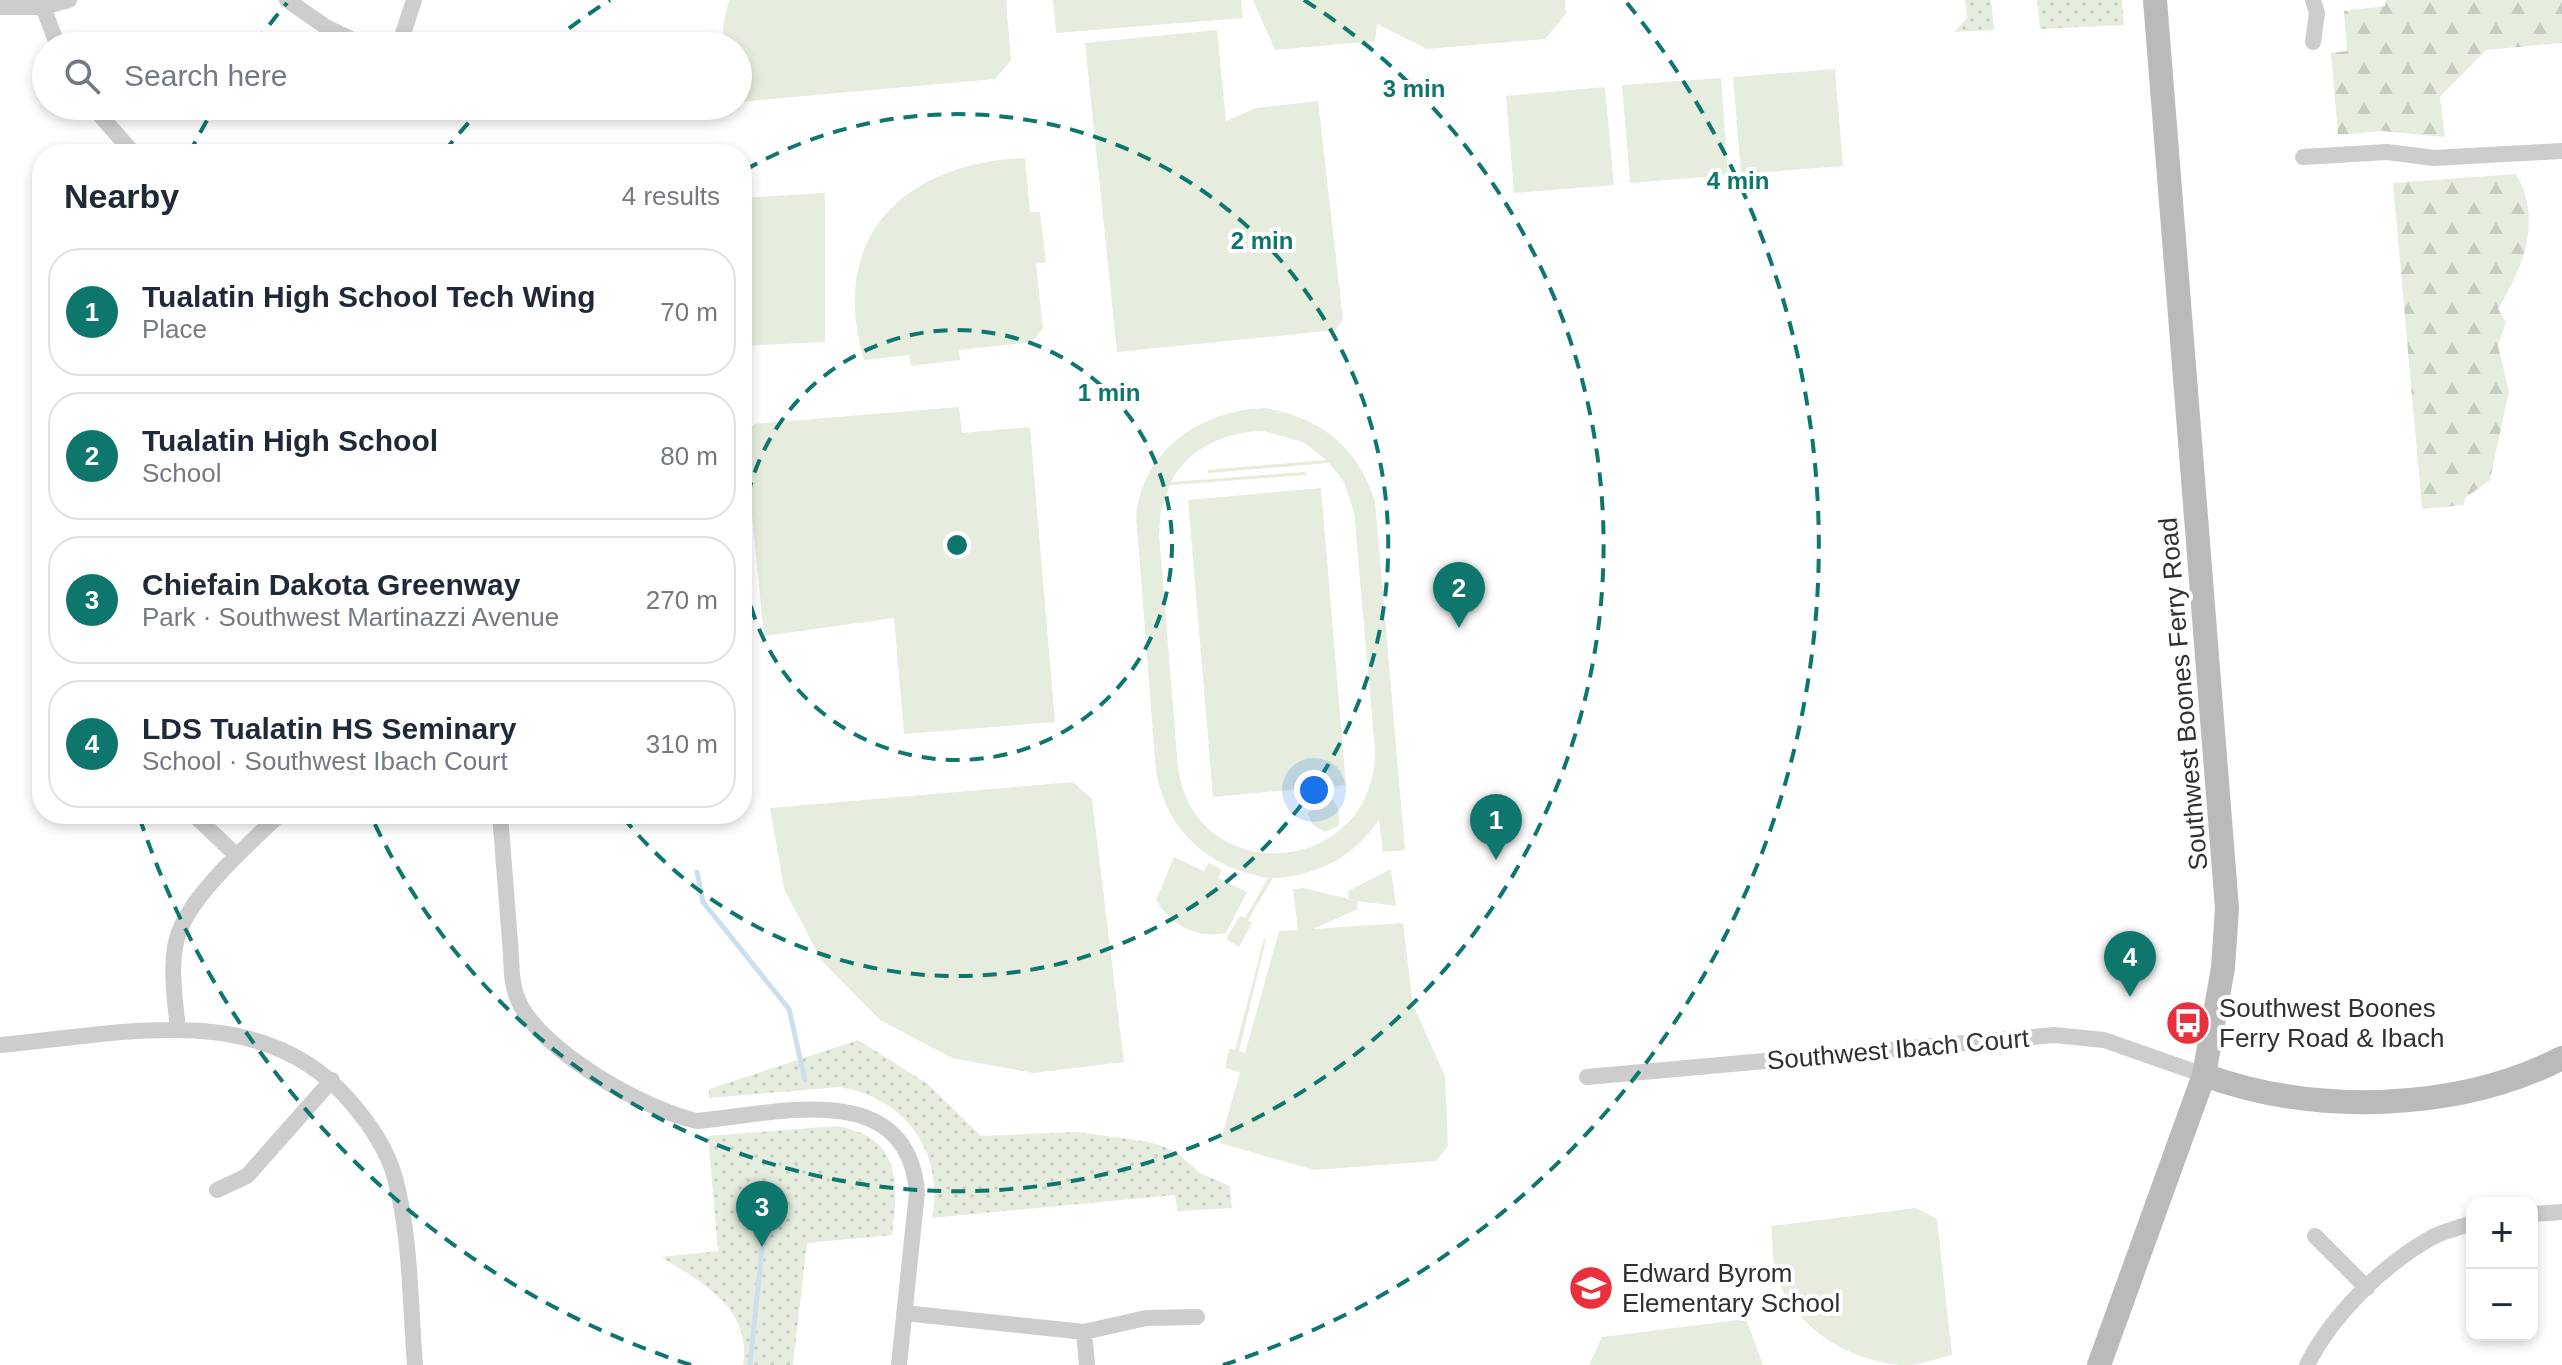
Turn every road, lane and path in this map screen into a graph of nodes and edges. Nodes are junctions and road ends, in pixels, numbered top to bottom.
1 (69, 0) edge
2 (287, 0) edge
3 (414, 0) edge
4 (2155, 0) edge
5 (2313, 0) edge
6 (0, 7) edge
7 (43, 7) junction
8 (53, 32) edge
9 (336, 32) edge
10 (404, 32) edge
11 (2313, 42) dead end
12 (104, 120) edge
13 (125, 144) edge
14 (2562, 151) edge
15 (2303, 157) dead end
16 (203, 824) edge
17 (270, 824) edge
18 (501, 824) edge
19 (237, 856) junction
20 (178, 1030) junction
21 (0, 1045) edge
22 (2562, 1058) edge
23 (2204, 1075) junction
24 (1587, 1077) dead end
25 (332, 1080) junction
26 (217, 1190) dead end
27 (2562, 1212) edge
28 (2538, 1214) edge
29 (2466, 1225) edge
30 (2315, 1236) dead end
31 (2367, 1288) junction
32 (904, 1313) junction
33 (1197, 1317) dead end
34 (1084, 1332) junction
35 (415, 1365) edge
36 (899, 1365) edge
37 (1087, 1365) edge
38 (2099, 1365) edge
39 (2307, 1365) edge

1 - 7 street
2 - 9 street
3 - 10 street
4 - 23 main road, Southwest Boones Ferry Road
5 - 11 street
6 - 7 street
7 - 8 street
12 - 13 street
14 - 15 street
16 - 19 street
17 - 19 street
18 - 32 street
19 - 20 street
20 - 21 street
20 - 25 street
22 - 23 main road
23 - 24 street, Southwest Ibach Court
23 - 38 main road, Southwest Boones Ferry Road
25 - 26 street
25 - 35 street
27 - 28 street
29 - 31 street
30 - 31 street
31 - 39 street
32 - 34 street
32 - 36 street
33 - 34 street
34 - 37 street

